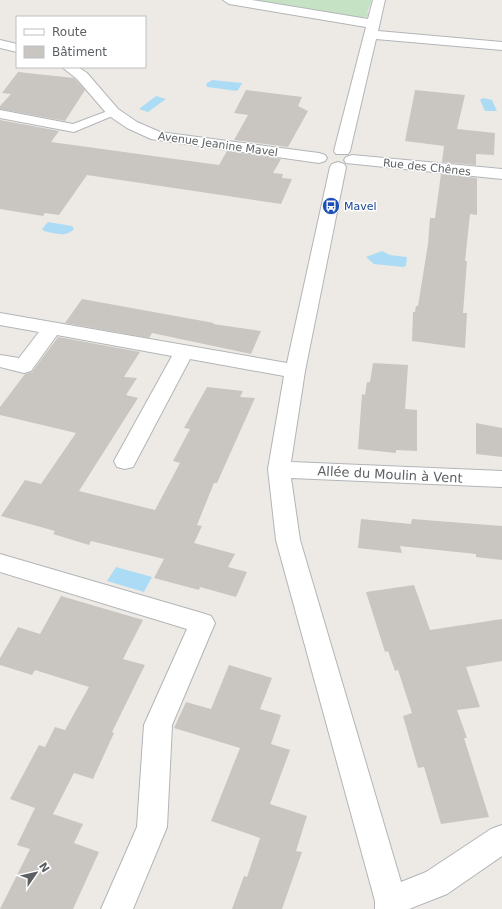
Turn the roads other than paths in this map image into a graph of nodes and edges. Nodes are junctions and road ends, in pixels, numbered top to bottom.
1 (229, 0) edge
2 (379, 0) edge
3 (372, 29) junction
4 (0, 44) edge
5 (502, 46) edge
6 (16, 48) edge
7 (70, 68) edge
8 (113, 112) junction
9 (0, 114) edge
10 (338, 159) junction
11 (502, 174) edge
12 (0, 319) edge
13 (52, 328) junction
14 (184, 351) junction
15 (0, 361) edge
16 (295, 371) junction
17 (125, 461) dead end
18 (279, 470) junction
19 (502, 479) edge
20 (0, 563) edge
21 (502, 839) edge
22 (391, 905) edge
23 (117, 909) edge

1 - 3 street
2 - 3 street
3 - 5 street
3 - 10 street
4 - 6 street
7 - 8 street, Avenue Jeanine Mavel
8 - 9 lane
8 - 10 street, Avenue Jeanine Mavel
10 - 11 street, Rue des Chênes
10 - 16 street
12 - 13 street
13 - 14 street
13 - 15 street
14 - 16 street
14 - 17 street
16 - 18 street
18 - 19 street, Allée du Moulin à Vent
18 - 22 street
20 - 23 street
21 - 22 street

